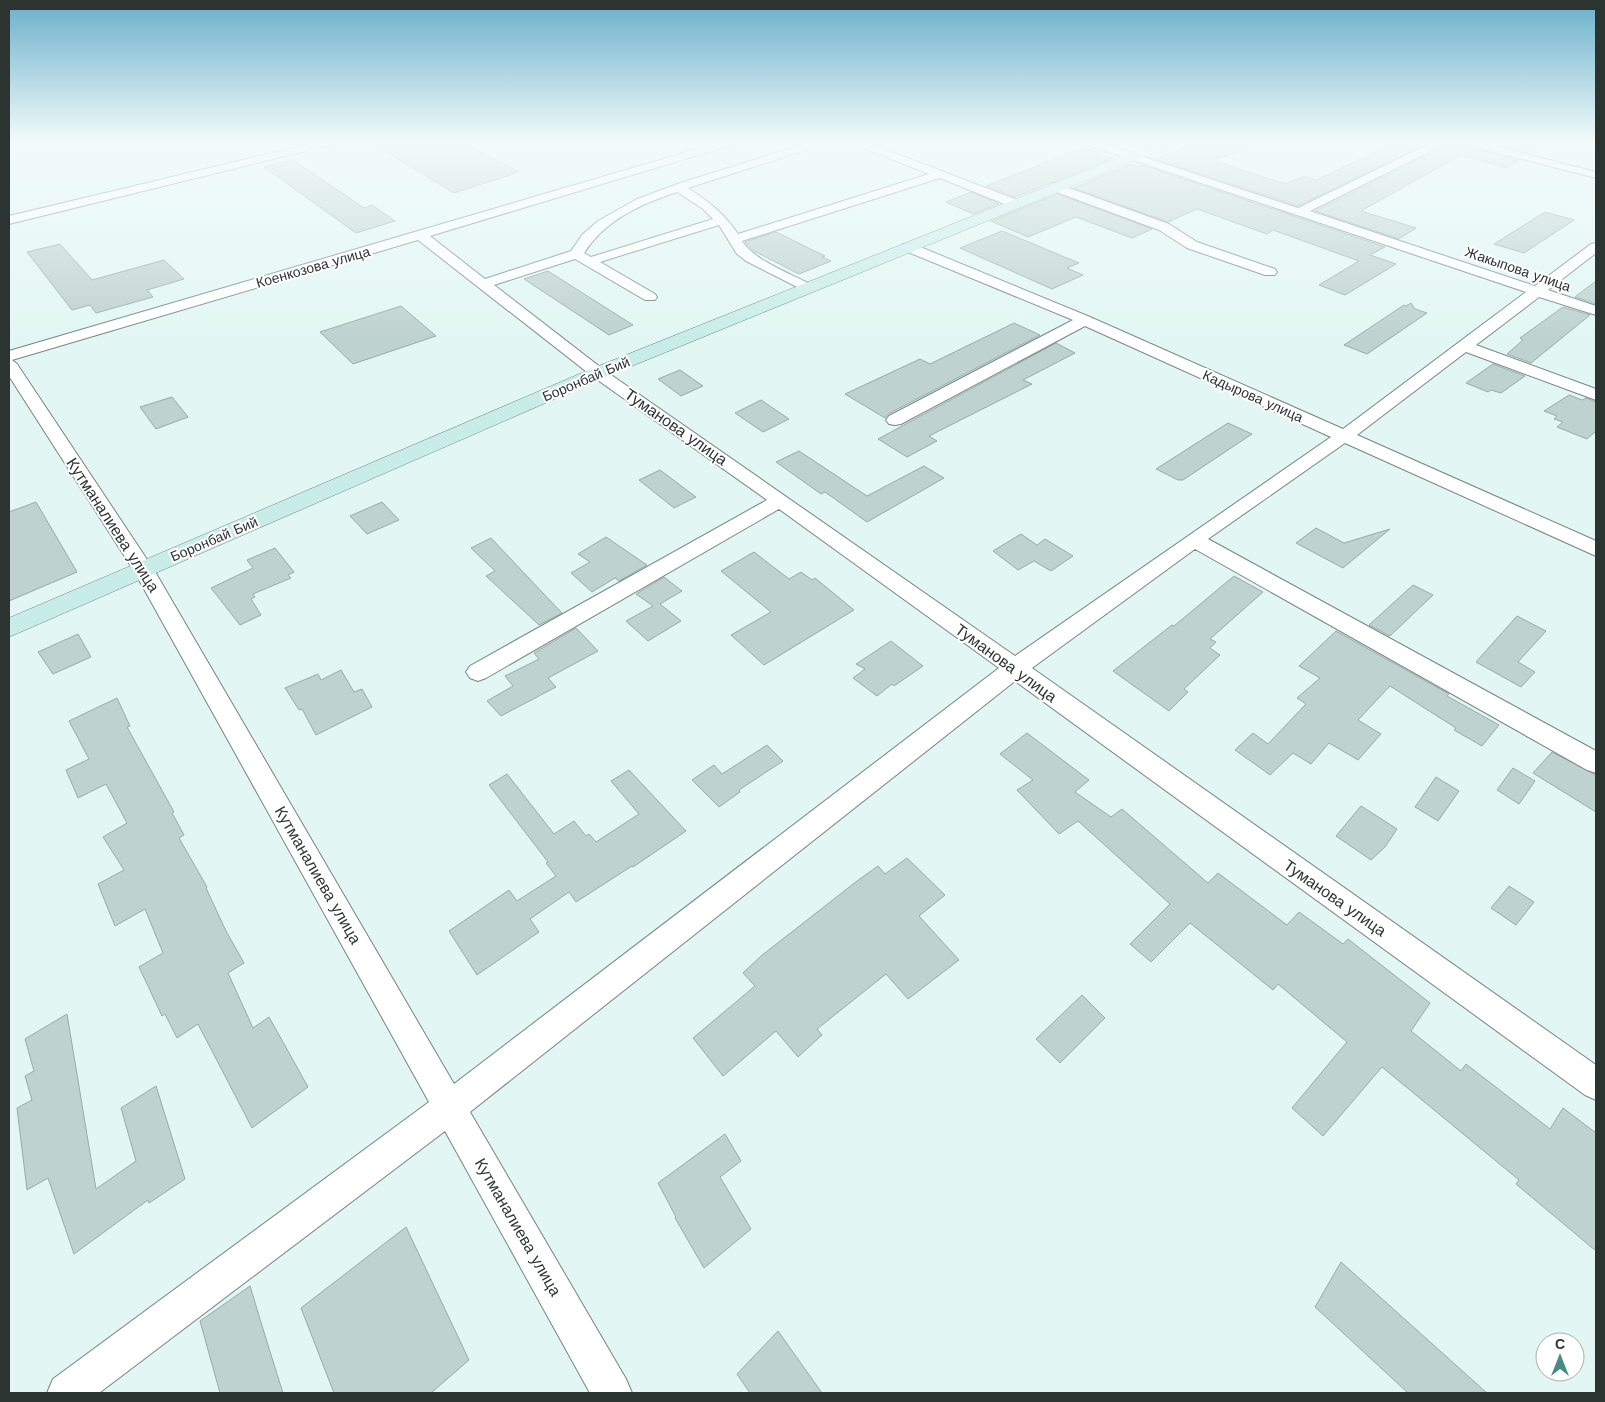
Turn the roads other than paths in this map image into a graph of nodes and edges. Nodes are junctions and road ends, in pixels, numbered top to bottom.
1 (61, 207) edge
2 (514, 207) edge
3 (633, 207) edge
4 (709, 207) edge
5 (836, 207) edge
6 (1007, 207) edge
7 (1111, 207) edge
8 (1289, 207) edge
9 (1307, 207) edge
10 (1300, 211) junction
11 (9, 220) edge
12 (722, 220) junction
13 (420, 236) junction
14 (735, 239) junction
15 (908, 247) junction
16 (1596, 247) edge
17 (576, 254) junction
18 (591, 261) junction
19 (1270, 272) dead end
20 (484, 284) junction
21 (807, 288) junction
22 (1537, 291) junction
23 (650, 297) dead end
24 (1596, 311) edge
25 (1085, 320) junction
26 (1465, 346) junction
27 (9, 356) edge
28 (9, 364) edge
29 (598, 373) junction
30 (1596, 395) edge
31 (895, 420) dead end
32 (1344, 436) junction
33 (780, 500) junction
34 (1194, 540) junction
35 (1596, 549) edge
36 (144, 570) junction
37 (9, 628) edge
38 (1014, 669) junction
39 (478, 672) dead end
40 (1596, 763) edge
41 (1596, 1084) edge
42 (450, 1106) junction
43 (67, 1393) edge
44 (612, 1393) edge

1 - 11 street
2 - 13 street, Коенкозова улица
3 - 17 street
4 - 12 street
5 - 14 street
6 - 15 street, Боронбай Бий
7 - 19 street
8 - 10 street, Жакыпова улица
9 - 10 street
10 - 22 street, Жакыпова улица
12 - 14 street
12 - 18 street
13 - 20 street, Туманова улица
13 - 27 street, Коенкозова улица
14 - 21 street
15 - 21 street, Боронбай Бий
15 - 25 street, Кадырова улица
16 - 22 street
17 - 18 street
17 - 20 street
18 - 23 street
20 - 29 street, Туманова улица
21 - 29 street, Боронбай Бий
22 - 24 street, Жакыпова улица
22 - 26 street
25 - 31 street
25 - 32 street, Кадырова улица
26 - 30 street
26 - 32 street
28 - 36 street, Кутманалиева улица
29 - 33 street, Туманова улица
29 - 36 street, Боронбай Бий
32 - 34 street
32 - 35 street, Кадырова улица
33 - 38 street, Туманова улица
33 - 39 street
34 - 38 street
34 - 40 street
36 - 37 street, Боронбай Бий
36 - 42 street, Кутманалиева улица
38 - 41 street, Туманова улица
38 - 42 street
42 - 43 street
42 - 44 street, Кутманалиева улица

